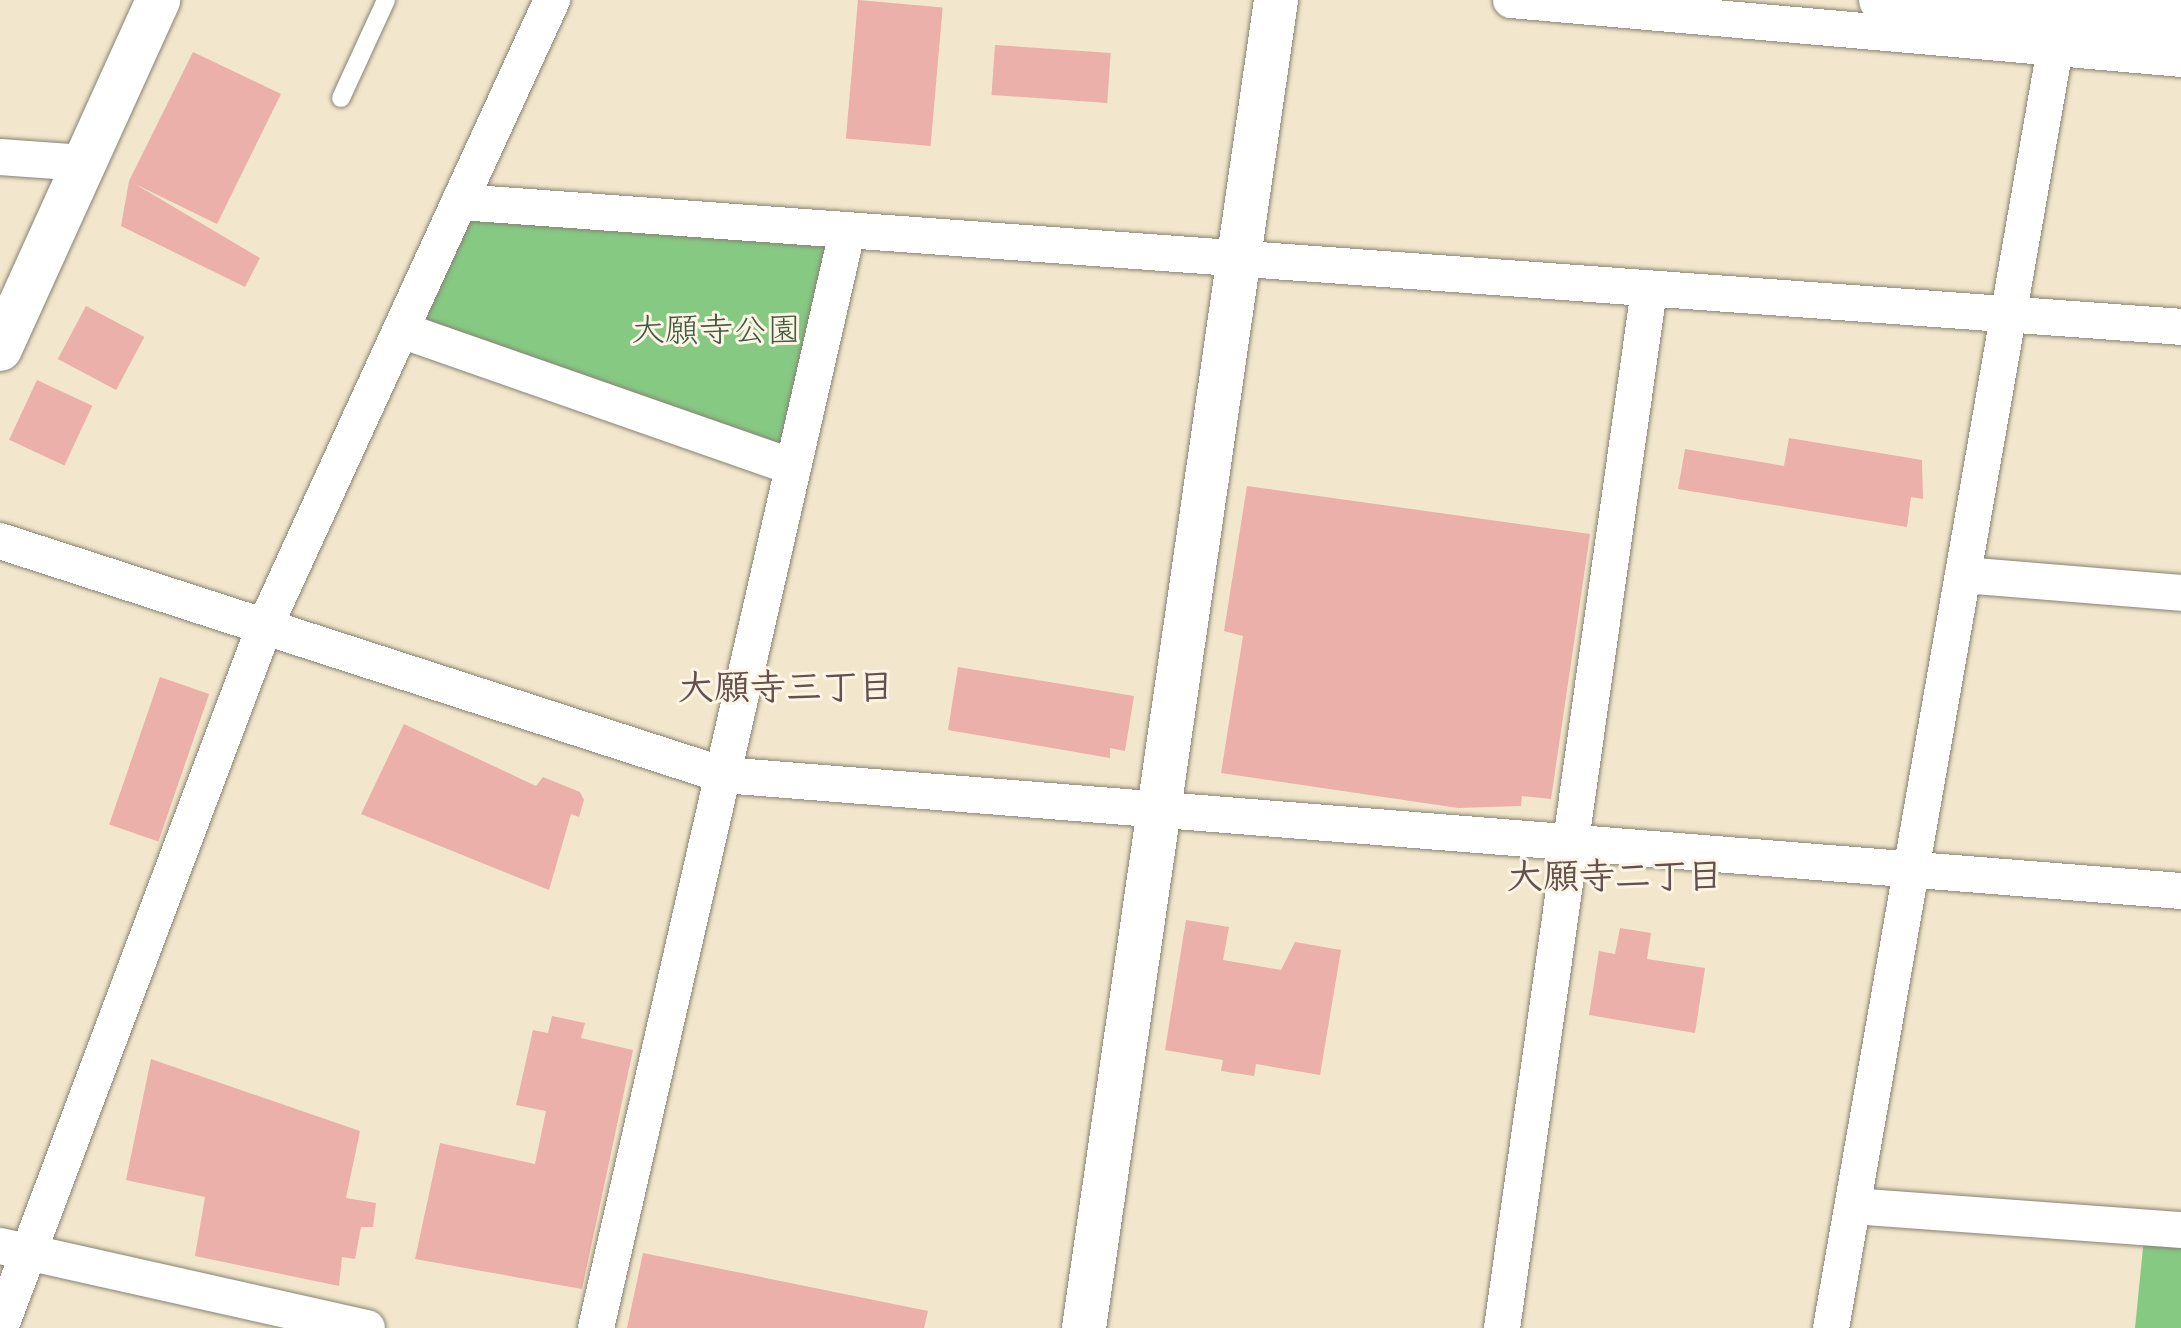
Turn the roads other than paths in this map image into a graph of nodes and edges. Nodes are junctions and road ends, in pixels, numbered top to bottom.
1 (158, 0) edge
2 (386, 0) edge
3 (552, 0) edge
4 (1276, 0) edge
5 (1511, 0) edge
6 (1881, 0) edge
7 (2181, 21) edge
8 (2055, 49) junction
9 (2181, 59) edge
10 (341, 98) dead end
11 (0, 157) edge
12 (84, 163) junction
13 (460, 202) junction
14 (847, 232) junction
15 (1238, 261) junction
16 (1649, 290) junction
17 (2008, 315) junction
18 (2181, 327) edge
19 (401, 330) junction
20 (0, 349) edge
21 (793, 467) junction
22 (0, 541) edge
23 (1963, 575) junction
24 (2181, 593) edge
25 (264, 628) junction
26 (723, 775) junction
27 (1158, 811) junction
28 (1569, 842) junction
29 (1912, 868) junction
30 (2181, 891) edge
31 (1853, 1206) junction
32 (2181, 1230) edge
33 (14, 1249) edge
34 (0, 1328) edge
35 (367, 1328) edge
36 (596, 1328) edge
37 (1084, 1328) edge
38 (1502, 1328) edge
39 (1831, 1328) edge

1 - 12 main road
2 - 10 lane
3 - 13 street
4 - 15 main road
5 - 8 street
6 - 7 main road
8 - 9 street
8 - 17 street
11 - 12 street
12 - 20 main road
13 - 14 street
13 - 19 street
14 - 15 street
14 - 21 street
15 - 16 street
15 - 27 main road
16 - 17 street
16 - 28 street
17 - 18 street
17 - 23 street
19 - 21 street
19 - 25 street
21 - 26 street
22 - 25 street
23 - 24 street
23 - 29 street
25 - 26 street
25 - 33 street
26 - 27 street
26 - 36 street
27 - 28 street
27 - 37 main road
28 - 29 street
28 - 38 street
29 - 30 street
29 - 31 street
31 - 32 street
31 - 39 street
33 - 34 street
33 - 35 street

